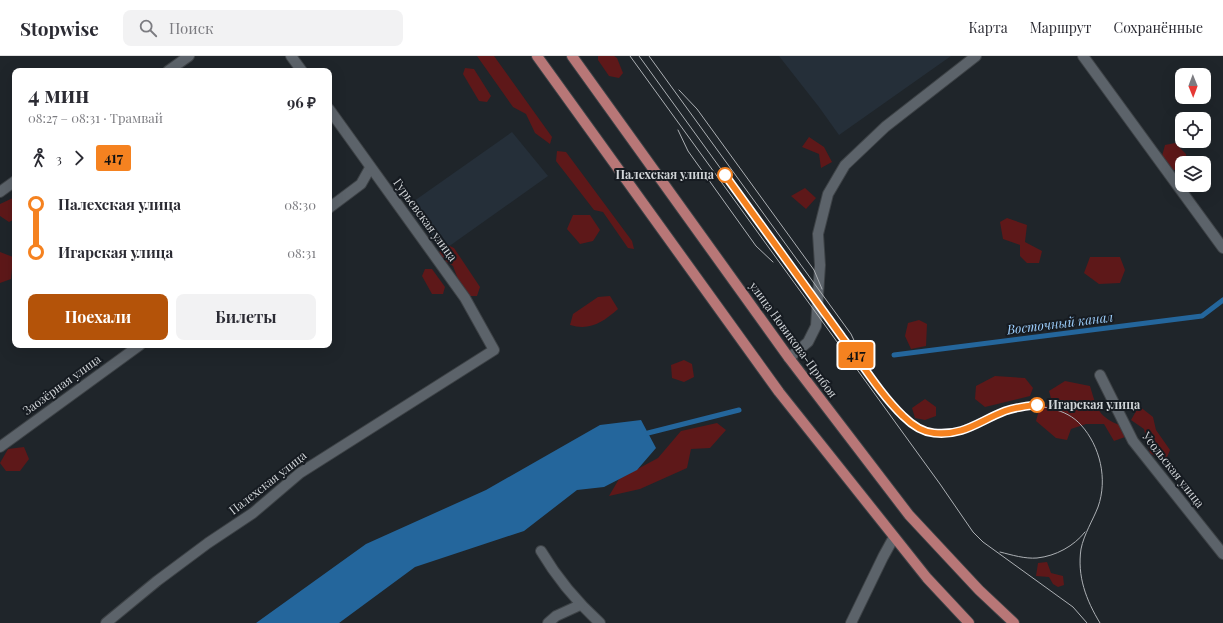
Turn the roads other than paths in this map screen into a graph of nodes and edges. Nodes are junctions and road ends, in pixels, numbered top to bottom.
1 (189, 56) edge
2 (292, 56) edge
3 (537, 56) edge
4 (572, 56) edge
5 (976, 56) edge
6 (1083, 56) edge
7 (172, 68) edge
8 (300, 68) edge
9 (332, 113) edge
10 (370, 168) junction
11 (12, 183) edge
12 (0, 192) edge
13 (332, 206) edge
14 (1223, 248) edge
15 (136, 348) edge
16 (494, 350) joint
17 (789, 358) junction
18 (1100, 375) dead end
19 (0, 447) edge
20 (894, 538) junction
21 (541, 551) dead end
22 (1223, 554) edge
23 (580, 605) junction
24 (106, 623) edge
25 (548, 623) edge
26 (600, 623) edge
27 (851, 623) edge
28 (969, 623) edge
29 (1014, 623) edge

1 - 7 street
2 - 8 street
3 - 20 main road
4 - 17 main road, улица Новикова-Прибоя
5 - 17 street
6 - 14 street
9 - 10 street, Гурьевская улица
10 - 13 street
10 - 16 street, Гурьевская улица
11 - 12 street
15 - 19 street, Заозёрная улица
16 - 24 street, Палехская улица
17 - 29 main road, улица Новикова-Прибоя
18 - 22 street, Усольская улица
20 - 27 street
20 - 28 main road
21 - 23 street
23 - 25 street
23 - 26 street

